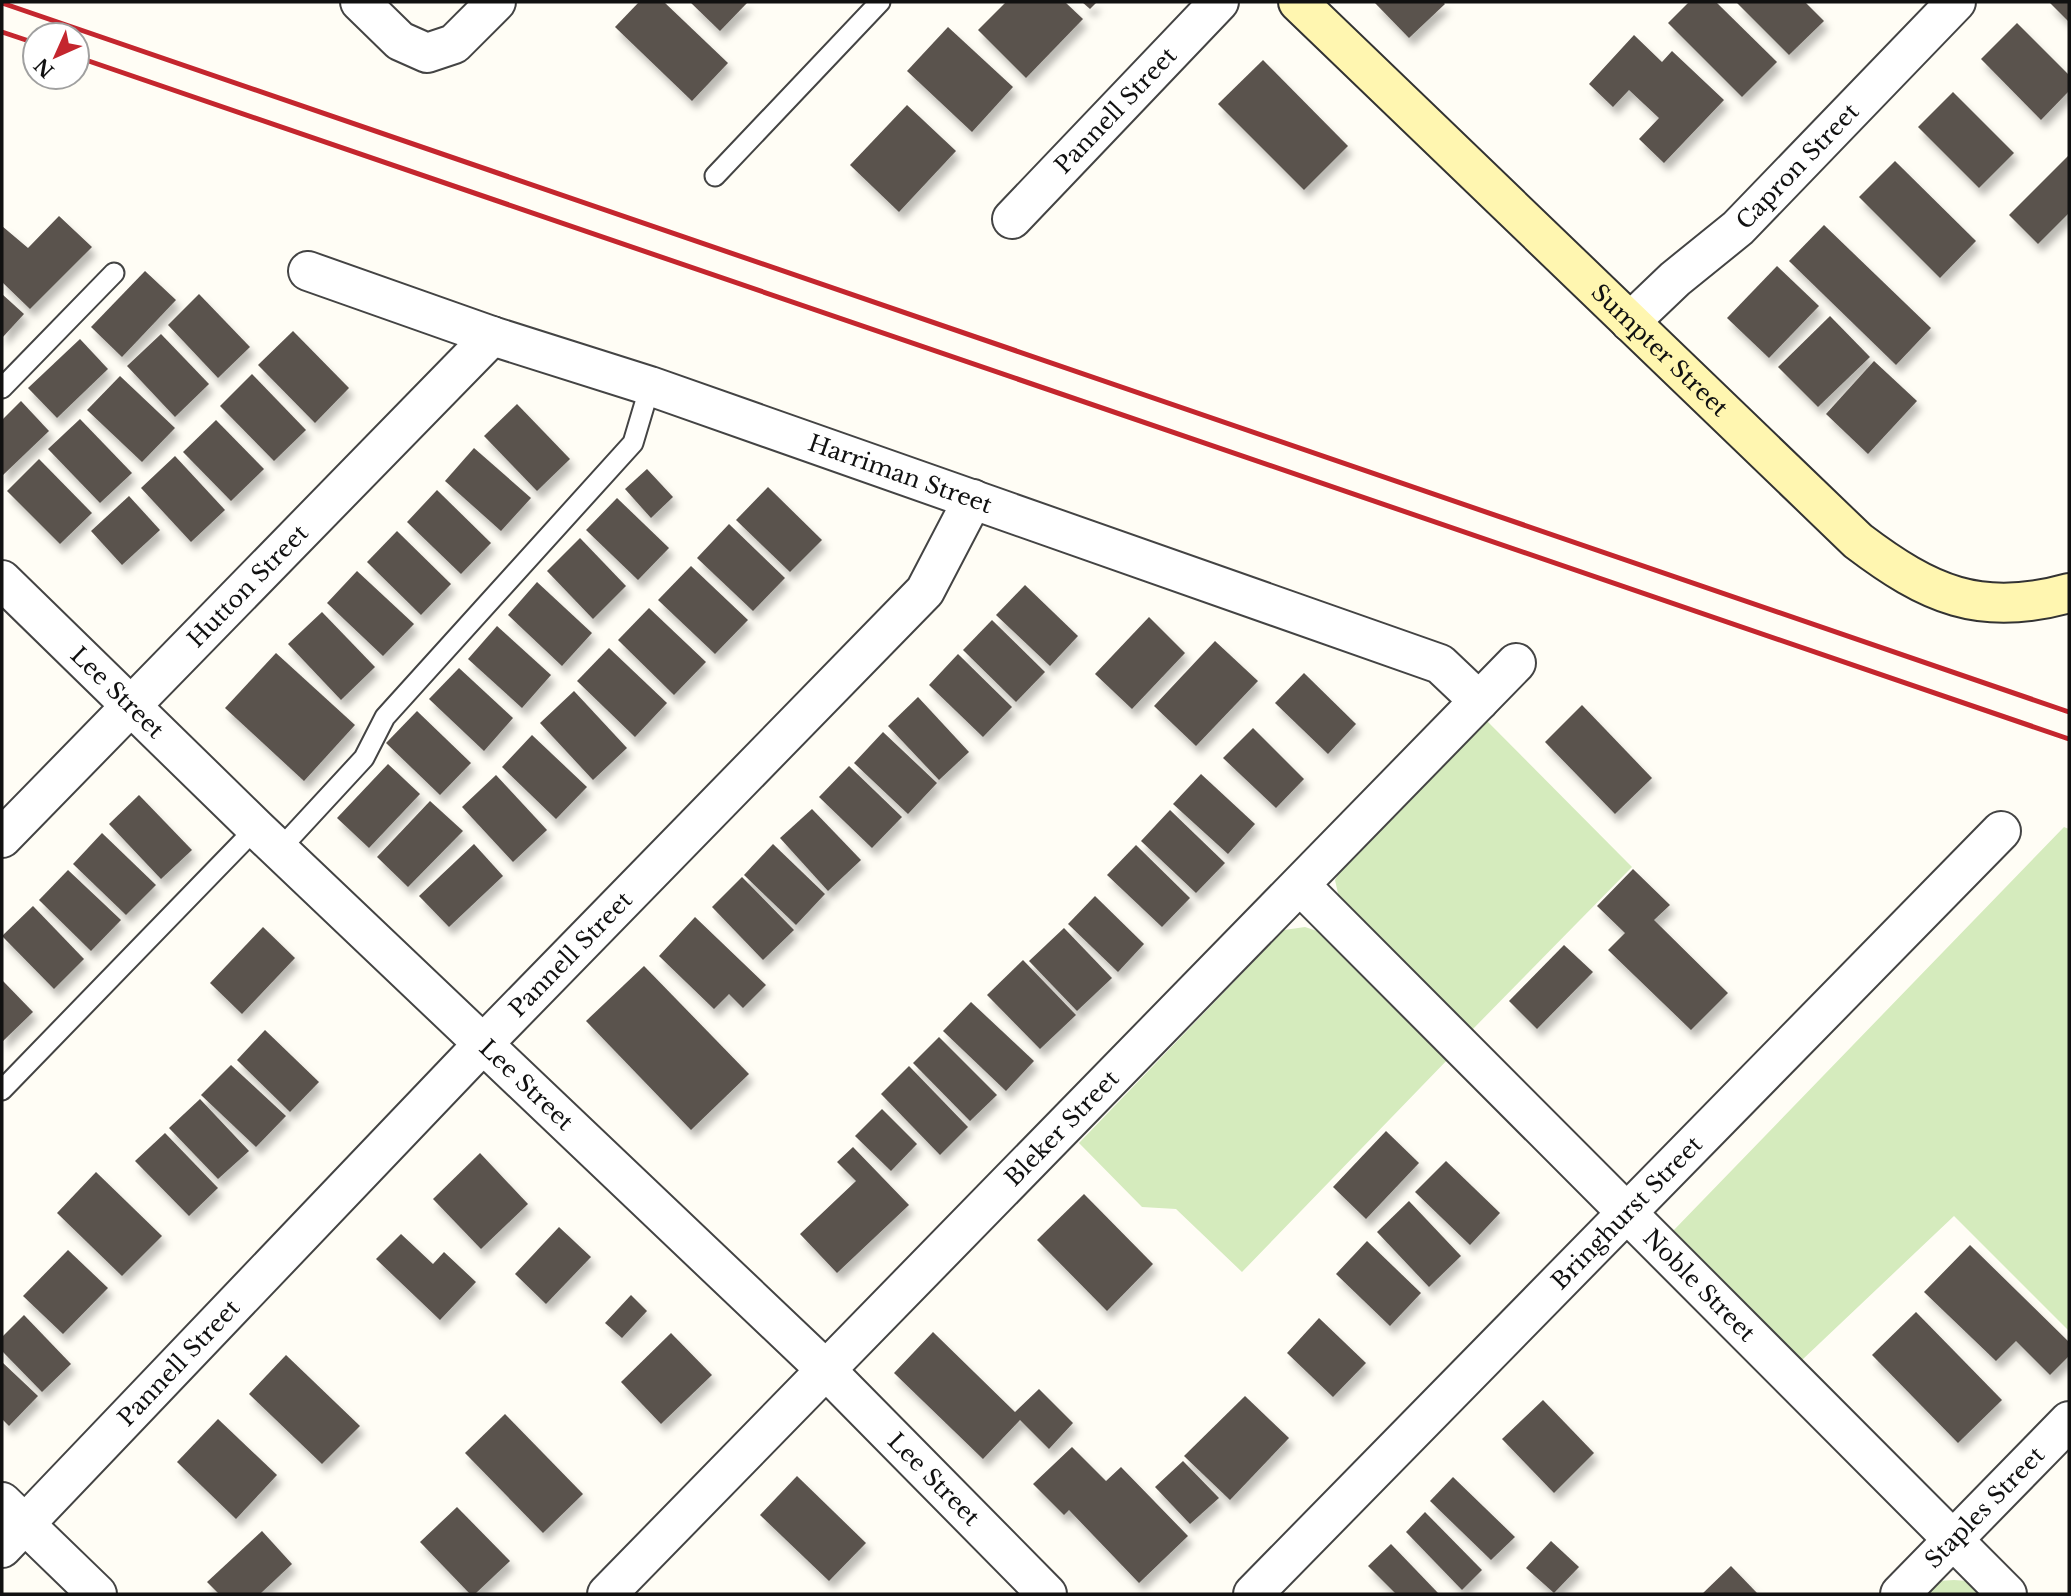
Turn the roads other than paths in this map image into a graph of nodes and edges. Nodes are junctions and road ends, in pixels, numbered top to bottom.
1 (360, 2) edge
2 (496, 2) edge
3 (880, 2) edge
4 (1219, 2) edge
5 (1298, 2) edge
6 (1956, 2) edge
7 (715, 176) dead end
8 (1012, 219) dead end
9 (308, 271) dead end
10 (114, 273) dead end
11 (1630, 322) junction
12 (492, 336) junction
13 (650, 386) junction
14 (2, 388) edge
15 (973, 499) junction
16 (2, 580) edge
17 (2069, 593) edge
18 (1516, 663) dead end
19 (1479, 701) junction
20 (132, 708) junction
21 (2001, 831) dead end
22 (2, 838) edge
23 (268, 839) junction
24 (1301, 886) junction
25 (483, 1044) junction
26 (2, 1090) edge
27 (1626, 1212) junction
28 (826, 1370) junction
29 (2069, 1421) edge
30 (10, 1525) edge
31 (1952, 1540) junction
32 (97, 1594) edge
33 (607, 1594) edge
34 (1047, 1594) edge
35 (1252, 1594) edge
36 (1900, 1594) edge
37 (2007, 1594) edge

1 - 2 street
3 - 7 lane
4 - 8 street, Pannell Street
5 - 11 street, Sumpter Street
6 - 11 street, Capron Street
9 - 12 street, Harriman Street
10 - 14 lane
11 - 17 street, Sumpter Street
12 - 13 street, Harriman Street
12 - 20 street, Hutton Street
13 - 15 street, Harriman Street
13 - 23 lane
15 - 19 street, Harriman Street
15 - 25 street, Pannell Street
16 - 20 street, Lee Street
18 - 19 street, Bleker Street
19 - 24 street, Bleker Street
20 - 22 street, Hutton Street
20 - 23 street, Lee Street
21 - 27 street, Bringhurst Street
23 - 25 street, Lee Street
23 - 26 lane
24 - 27 street, Noble Street
24 - 28 street, Bleker Street
25 - 28 street, Lee Street
25 - 30 street, Pannell Street
27 - 31 street, Noble Street
27 - 35 street, Bringhurst Street
28 - 33 street, Bleker Street
28 - 34 street, Lee Street
29 - 31 street, Staples Street
30 - 32 street
31 - 36 street, Staples Street
31 - 37 street, Noble Street

